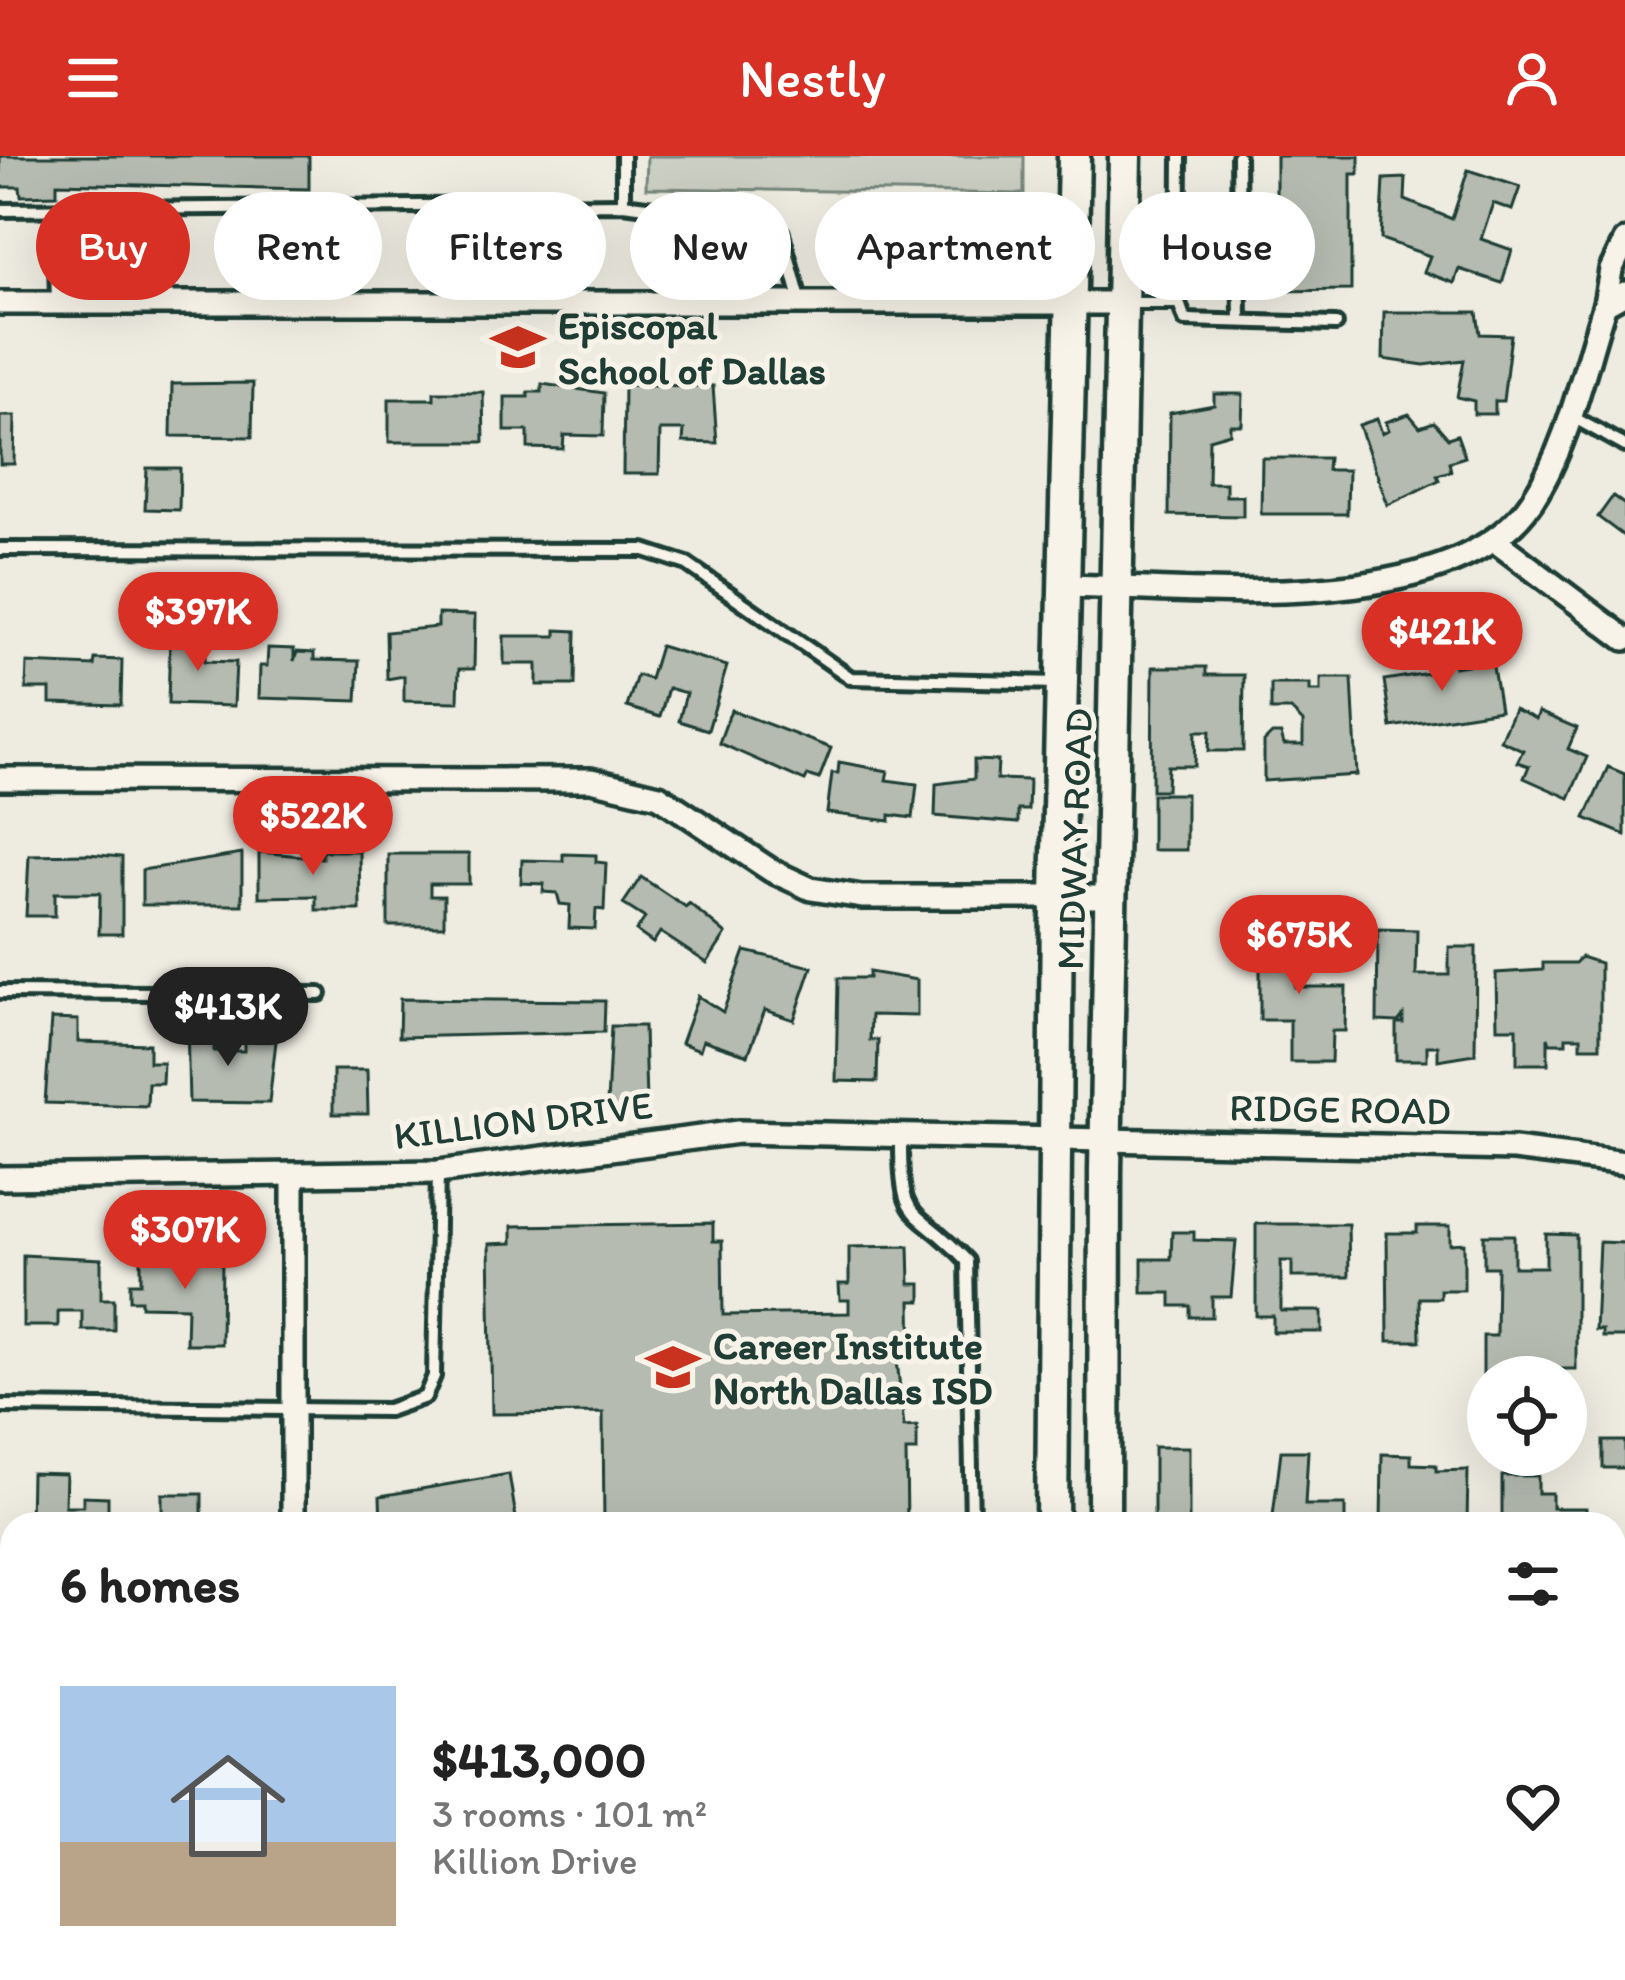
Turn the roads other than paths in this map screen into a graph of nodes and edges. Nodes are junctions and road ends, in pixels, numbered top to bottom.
1 (623, 156) edge
2 (1074, 156) edge
3 (1125, 156) edge
4 (1180, 156) edge
5 (1238, 156) edge
6 (622, 204) junction
7 (190, 209) edge
8 (0, 210) edge
9 (36, 211) edge
10 (1625, 242) edge
11 (1615, 299) edge
12 (57, 300) edge
13 (0, 303) edge
14 (57, 303) junction
15 (1124, 303) junction
16 (1179, 303) junction
17 (801, 304) junction
18 (1073, 304) junction
19 (1240, 321) junction
20 (1336, 324) dead end
21 (1568, 415) junction
22 (1625, 446) edge
23 (1496, 541) junction
24 (0, 549) edge
25 (1065, 586) junction
26 (1120, 586) junction
27 (1625, 639) edge
28 (1062, 683) junction
29 (0, 779) edge
30 (1057, 896) junction
31 (1111, 897) junction
32 (0, 992) edge
33 (320, 994) dead end
34 (901, 1134) junction
35 (1054, 1136) junction
36 (1106, 1140) junction
37 (1625, 1162) edge
38 (438, 1172) junction
39 (293, 1176) junction
40 (0, 1178) edge
41 (0, 1406) edge
42 (293, 1408) junction
43 (293, 1512) edge
44 (972, 1512) edge
45 (1052, 1512) edge
46 (1104, 1512) edge

1 - 6 lane
2 - 18 main road, MIDWAY ROAD
3 - 15 main road, MIDWAY ROAD
4 - 16 lane
5 - 19 lane
6 - 7 lane
6 - 17 lane
8 - 9 lane
10 - 11 street
11 - 21 street
12 - 14 lane
13 - 14 street
14 - 17 street
15 - 16 lane
15 - 18 street
15 - 26 main road, MIDWAY ROAD
16 - 19 lane
17 - 18 street
18 - 25 main road, MIDWAY ROAD
19 - 20 lane
21 - 22 lane
21 - 23 street
23 - 26 street
23 - 27 street
24 - 28 lane
25 - 26 street
25 - 28 main road, MIDWAY ROAD
26 - 31 main road, MIDWAY ROAD
28 - 30 main road, MIDWAY ROAD
29 - 30 street
30 - 31 street
30 - 35 main road, MIDWAY ROAD
31 - 36 main road, MIDWAY ROAD
32 - 33 lane
34 - 35 street, KILLION DRIVE
34 - 38 street, KILLION DRIVE
34 - 44 lane
35 - 36 street, RIDGE ROAD
35 - 45 main road, MIDWAY ROAD
36 - 37 street, RIDGE ROAD
36 - 46 main road, MIDWAY ROAD
38 - 39 street, KILLION DRIVE
38 - 42 lane
39 - 40 street, KILLION DRIVE
39 - 42 street
41 - 42 lane
42 - 43 street

